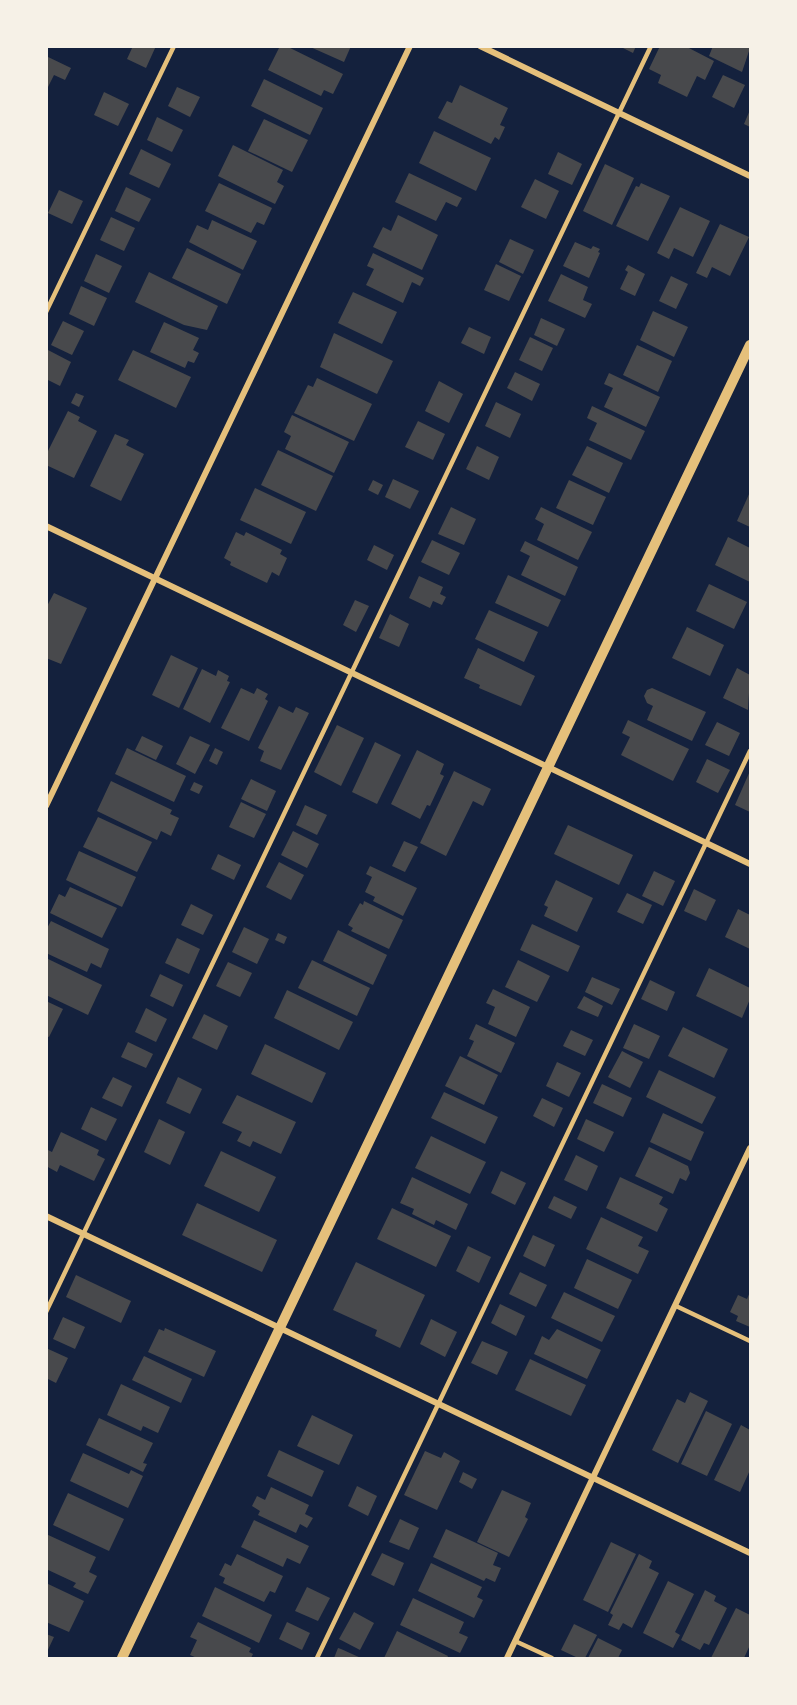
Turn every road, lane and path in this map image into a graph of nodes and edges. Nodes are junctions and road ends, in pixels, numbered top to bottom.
1 (174, 46) edge
2 (410, 46) edge
3 (480, 46) edge
4 (651, 46) edge
5 (618, 113) junction
6 (750, 176) edge
7 (46, 312) edge
8 (750, 345) edge
9 (46, 526) edge
10 (155, 578) junction
11 (351, 673) junction
12 (750, 751) edge
13 (549, 767) junction
14 (46, 807) edge
15 (706, 843) junction
16 (750, 864) edge
17 (750, 1148) edge
18 (46, 1216) edge
19 (84, 1234) junction
20 (676, 1306) junction
21 (46, 1312) edge
22 (280, 1328) junction
23 (750, 1341) edge
24 (438, 1404) junction
25 (594, 1478) junction
26 (750, 1553) edge
27 (515, 1641) junction
28 (122, 1659) edge
29 (317, 1659) edge
30 (507, 1659) edge
31 (552, 1659) edge

1 - 7 lane
2 - 10 street
3 - 5 street
4 - 5 lane
5 - 6 street
5 - 11 lane
8 - 13 street
9 - 10 street
10 - 11 street
10 - 14 street
11 - 13 street
11 - 19 lane
12 - 15 lane
13 - 15 street
13 - 22 street
15 - 16 street
15 - 24 lane
17 - 20 street
18 - 19 street
19 - 21 lane
19 - 22 street
20 - 23 lane
20 - 25 street
22 - 24 street
22 - 28 street
24 - 25 street
24 - 29 lane
25 - 26 street
25 - 27 street
27 - 30 street
27 - 31 lane

